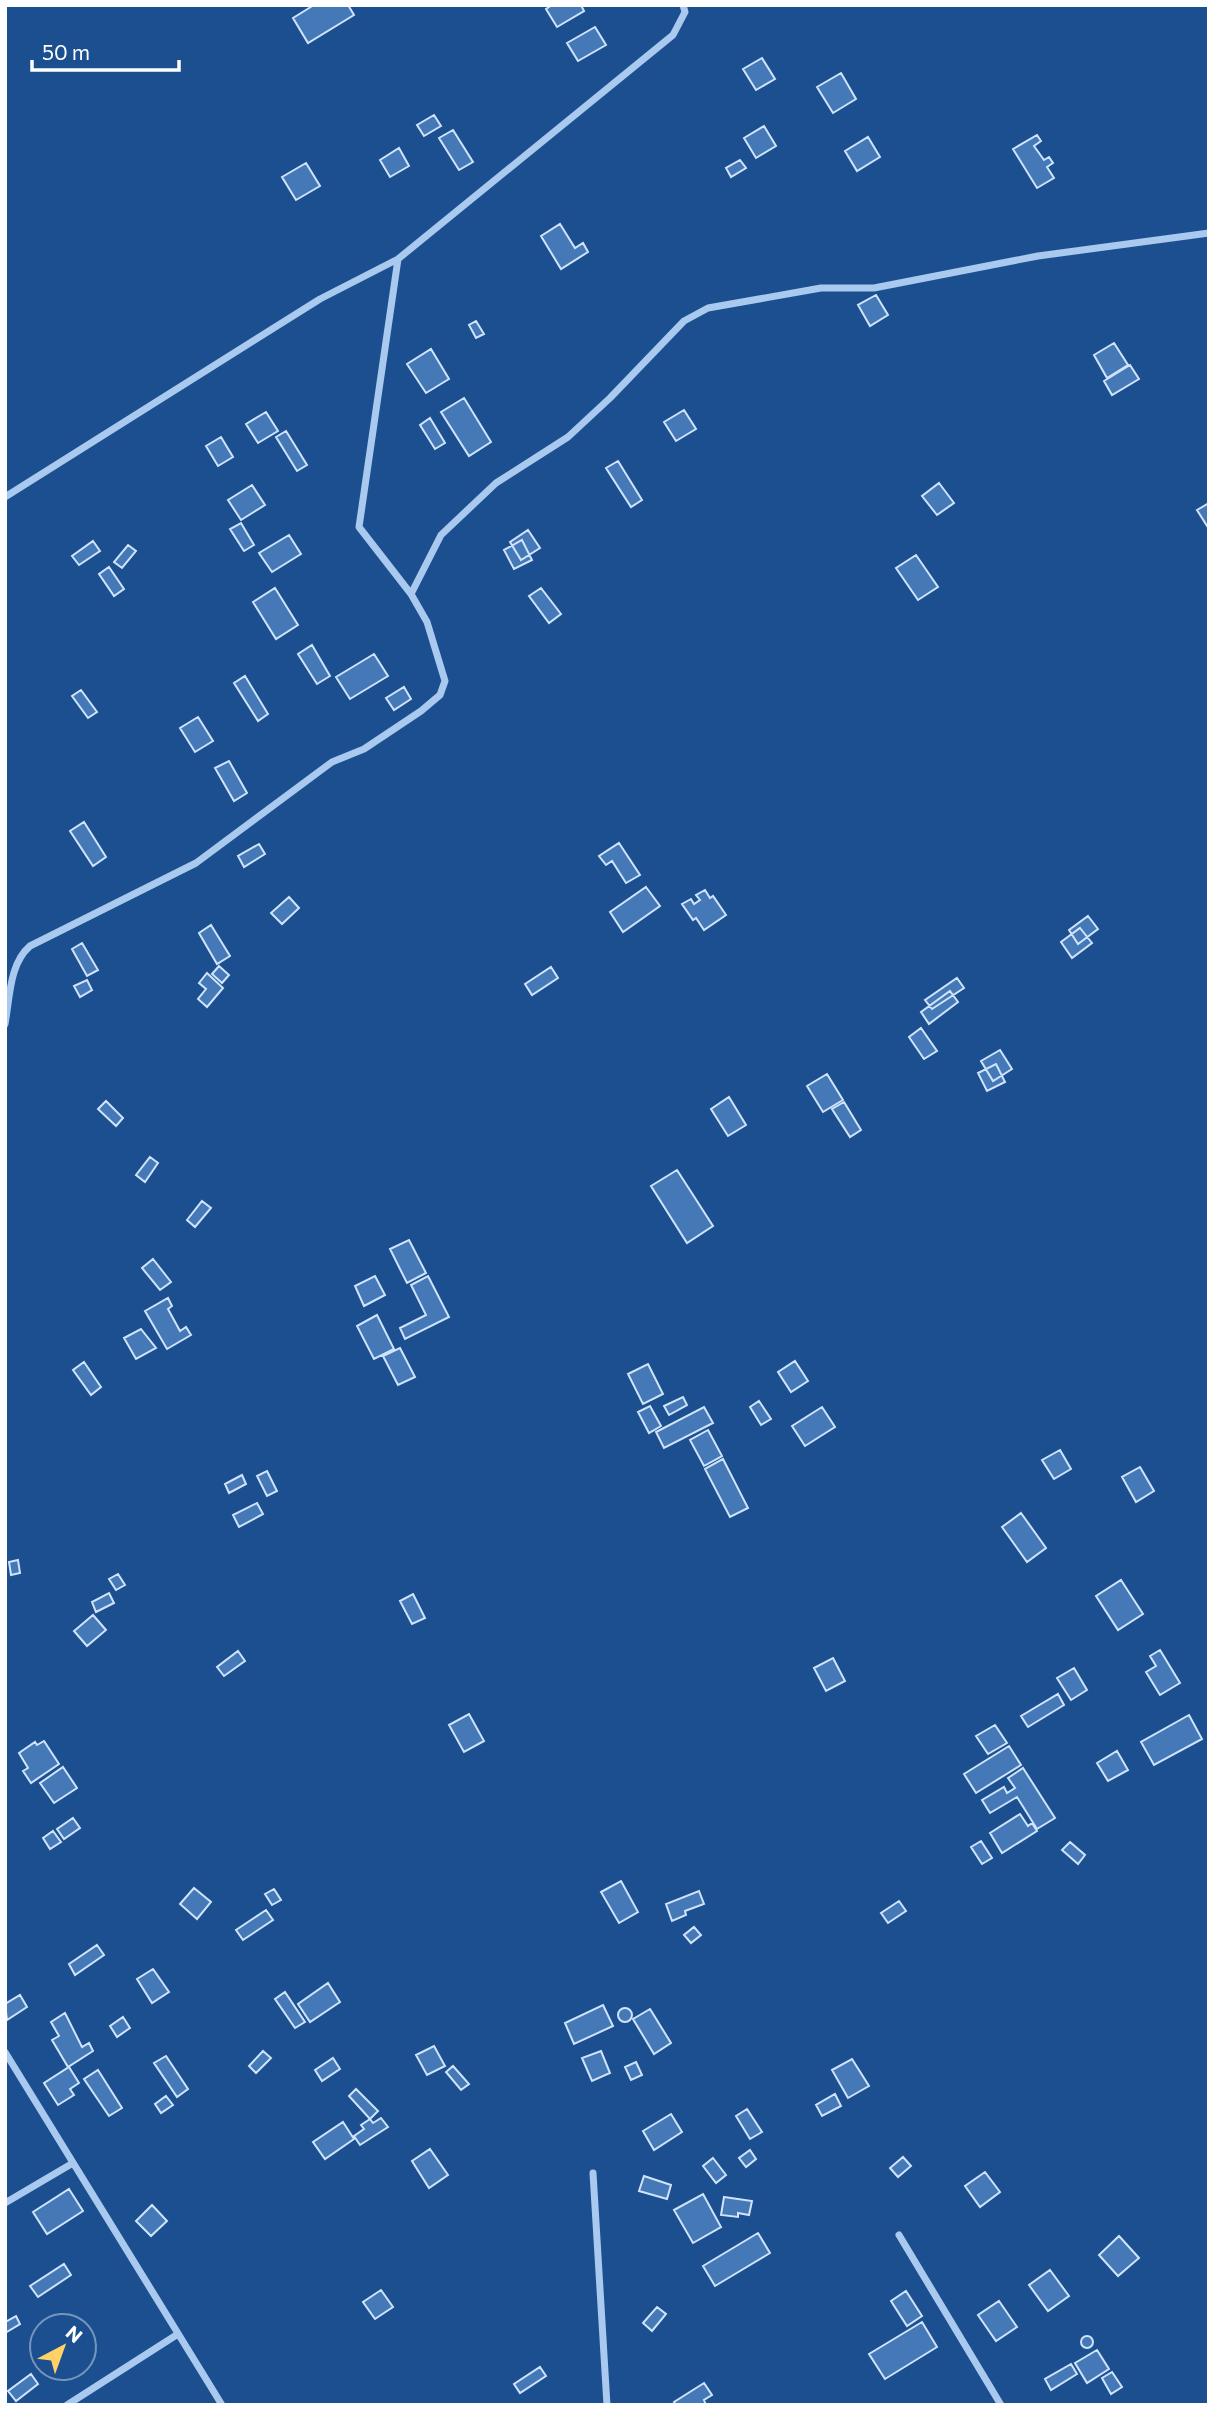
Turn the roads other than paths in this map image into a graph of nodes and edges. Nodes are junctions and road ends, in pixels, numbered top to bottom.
1 (683, 5) edge
2 (1209, 233) edge
3 (398, 258) junction
4 (5, 497) edge
5 (411, 594) junction
6 (5, 1024) edge
7 (5, 2052) edge
8 (74, 2163) junction
9 (593, 2173) dead end
10 (5, 2203) edge
11 (899, 2235) dead end
12 (178, 2334) junction
13 (67, 2405) edge
14 (222, 2405) edge
15 (607, 2405) edge
16 (1001, 2405) edge

1 - 3 street
2 - 5 street
3 - 4 street
3 - 5 street
5 - 6 street
7 - 8 street
8 - 10 street
8 - 12 street
9 - 15 street
11 - 16 street
12 - 13 street
12 - 14 street

